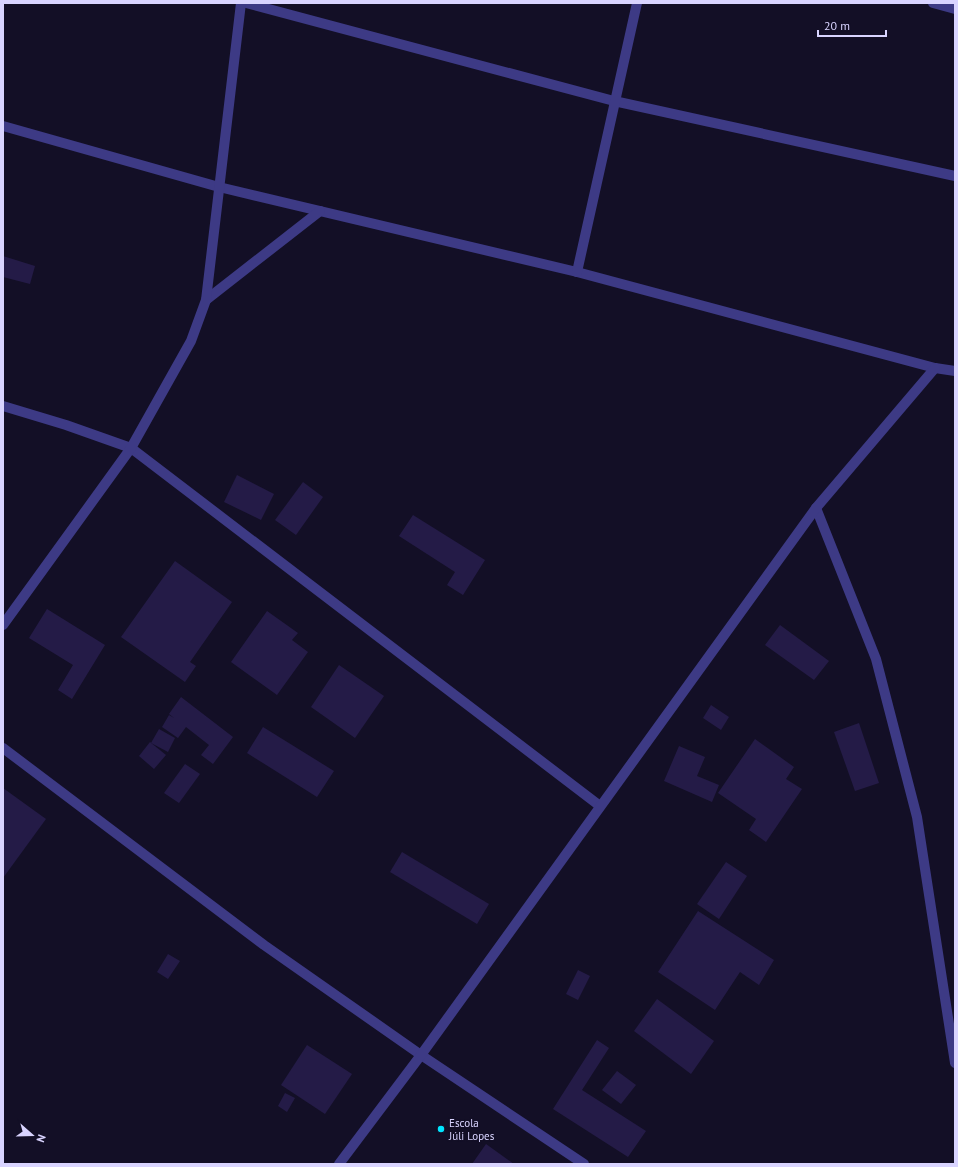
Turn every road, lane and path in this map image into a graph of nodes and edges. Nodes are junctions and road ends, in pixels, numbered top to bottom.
1 (241, 3) edge
2 (246, 3) edge
3 (636, 3) edge
4 (933, 3) edge
5 (955, 9) edge
6 (614, 101) junction
7 (3, 126) edge
8 (955, 176) edge
9 (219, 187) junction
10 (320, 211) junction
11 (577, 272) junction
12 (206, 300) junction
13 (935, 368) junction
14 (955, 371) edge
15 (3, 406) edge
16 (131, 448) junction
17 (816, 508) junction
18 (3, 625) edge
19 (3, 748) edge
20 (600, 806) junction
21 (421, 1055) junction
22 (955, 1063) edge
23 (339, 1164) edge
24 (584, 1164) edge

1 - 9 street
2 - 6 street
3 - 6 street
4 - 5 street
6 - 8 street
6 - 11 street
7 - 9 street
9 - 10 street
9 - 12 street
10 - 11 street
10 - 12 street
11 - 13 street
12 - 16 street
13 - 14 street
13 - 17 street
15 - 16 street
16 - 18 street
16 - 20 street
17 - 20 street
17 - 22 street
19 - 21 street
20 - 21 street
21 - 23 street
21 - 24 street

